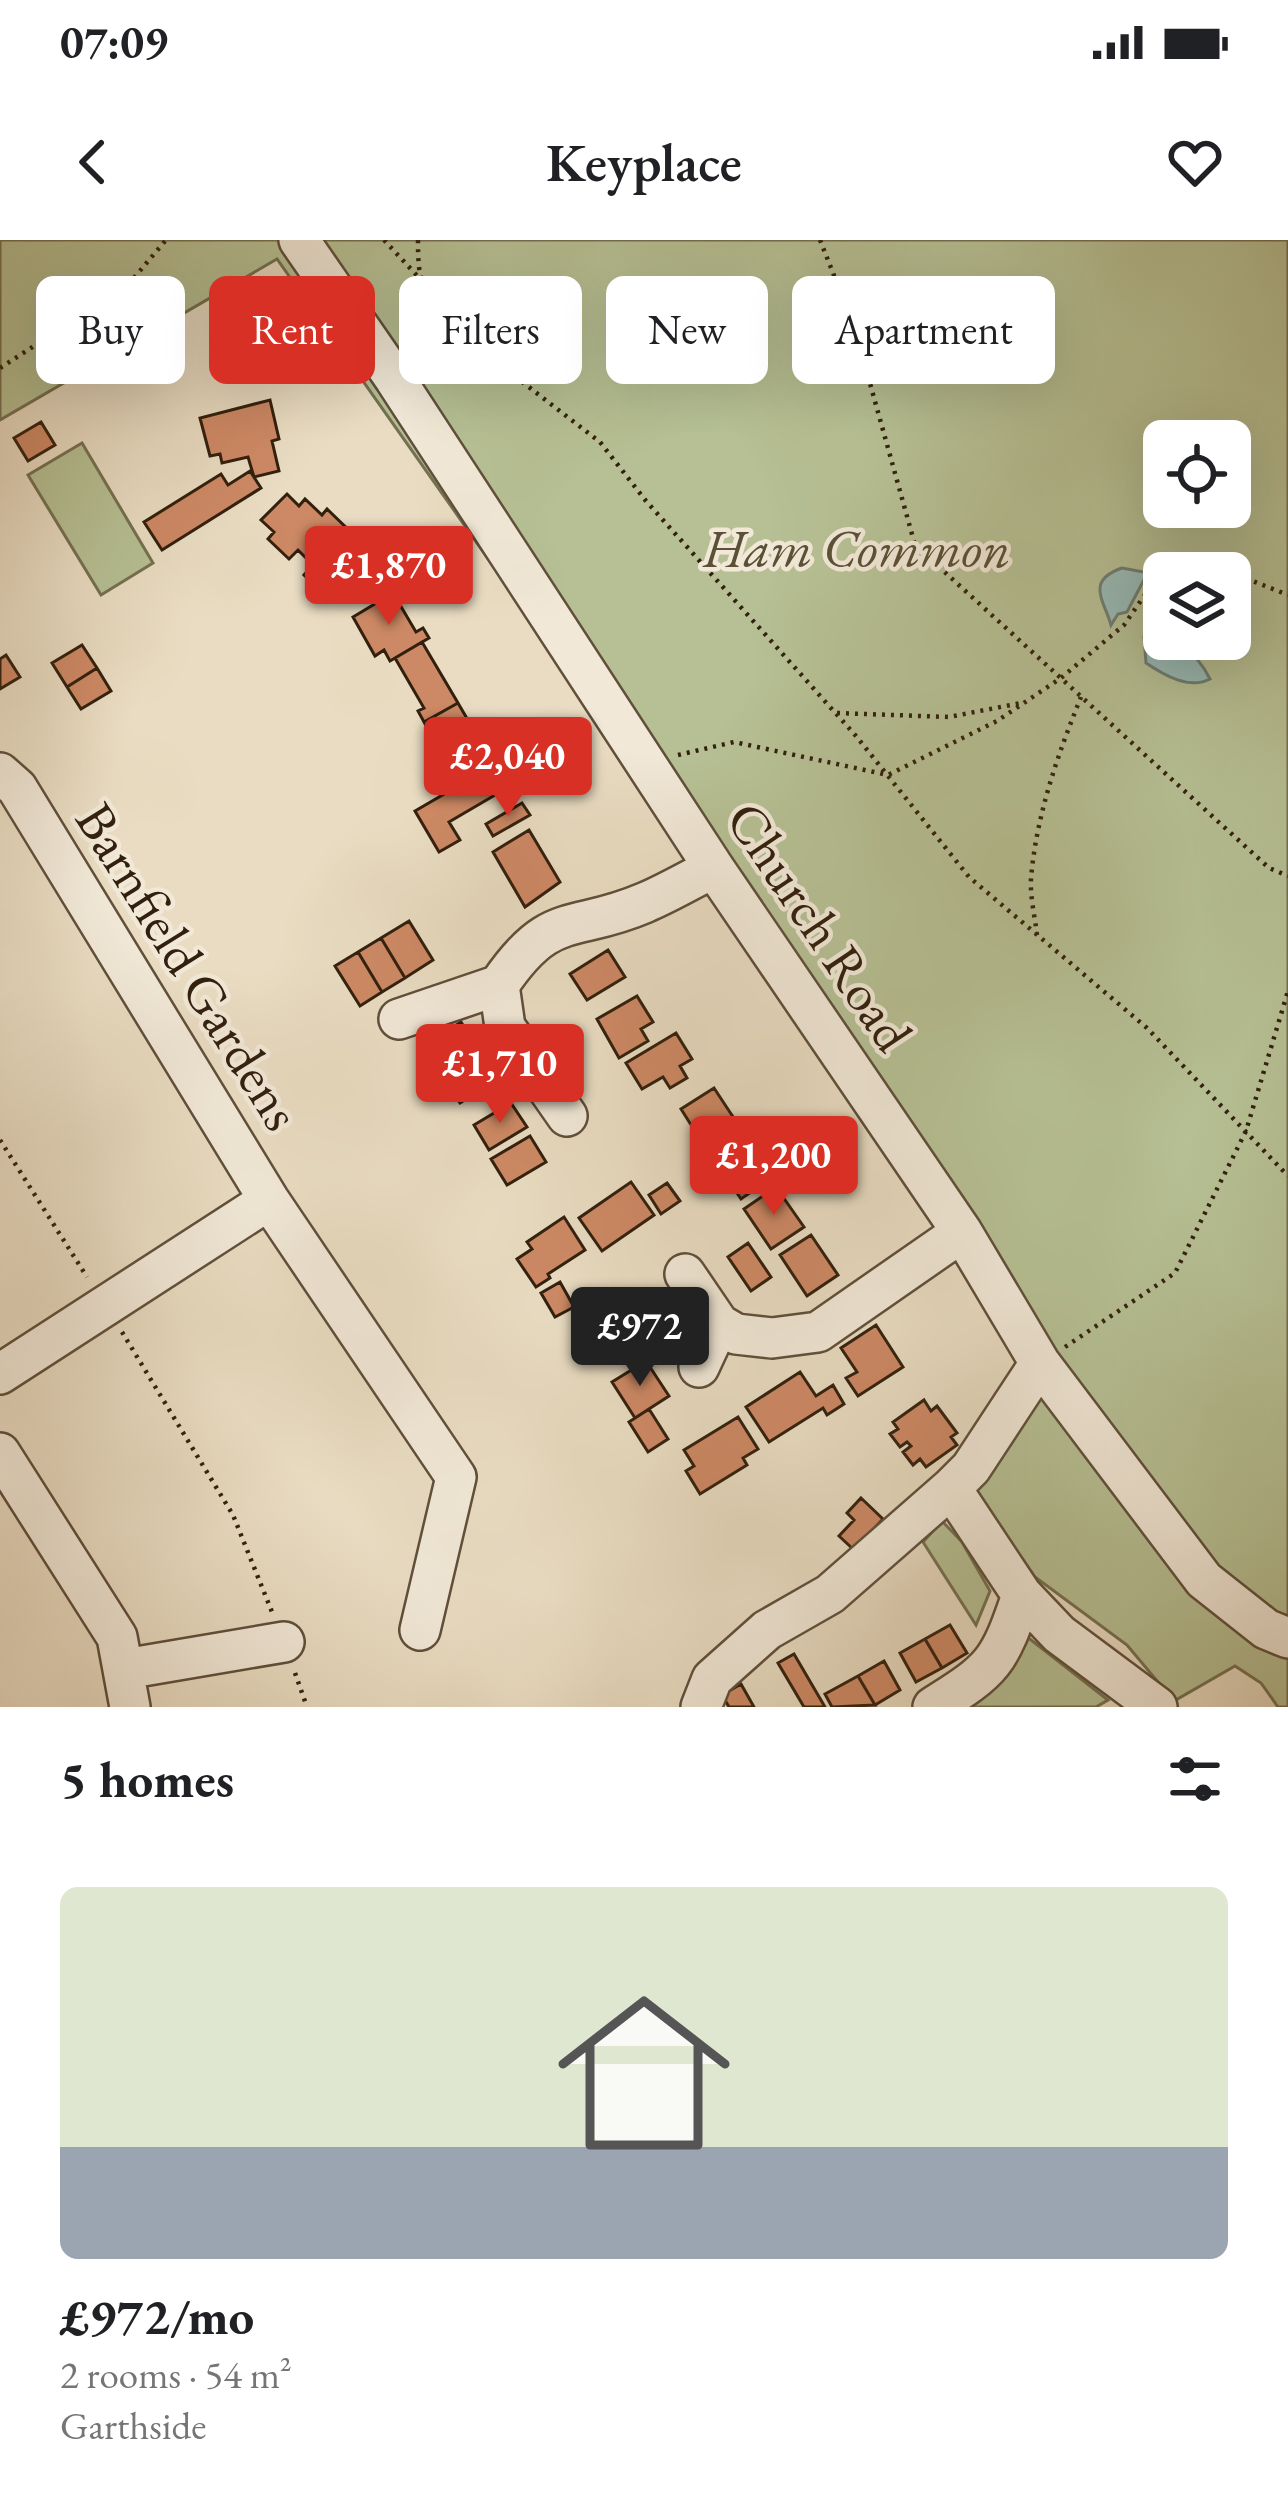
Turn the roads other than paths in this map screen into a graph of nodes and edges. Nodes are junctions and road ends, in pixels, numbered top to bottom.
1 (299, 240) edge
2 (8, 780) edge
3 (713, 868) junction
4 (500, 985) junction
5 (398, 1019) dead end
6 (567, 1116) dead end
7 (269, 1200) junction
8 (962, 1232) junction
9 (685, 1274) dead end
10 (719, 1324) junction
11 (1040, 1364) junction
12 (699, 1367) dead end
13 (0, 1374) edge
14 (0, 1453) edge
15 (951, 1488) junction
16 (1022, 1595) junction
17 (420, 1630) dead end
18 (1288, 1638) edge
19 (284, 1642) dead end
20 (128, 1688) edge
21 (701, 1707) edge
22 (933, 1707) edge
23 (1157, 1707) edge

1 - 3 street, Church Road
2 - 7 street, Barnfield Gardens
3 - 4 street
3 - 8 street, Church Road
4 - 5 street
4 - 6 street
7 - 13 street, Barnfield Gardens
7 - 17 street, Barnfield Gardens
8 - 10 street
8 - 11 street, Church Road
9 - 10 street
10 - 12 street
11 - 15 street
11 - 18 street, Church Road
14 - 20 street
15 - 16 street
15 - 21 street
16 - 22 street
16 - 23 street
19 - 20 street

